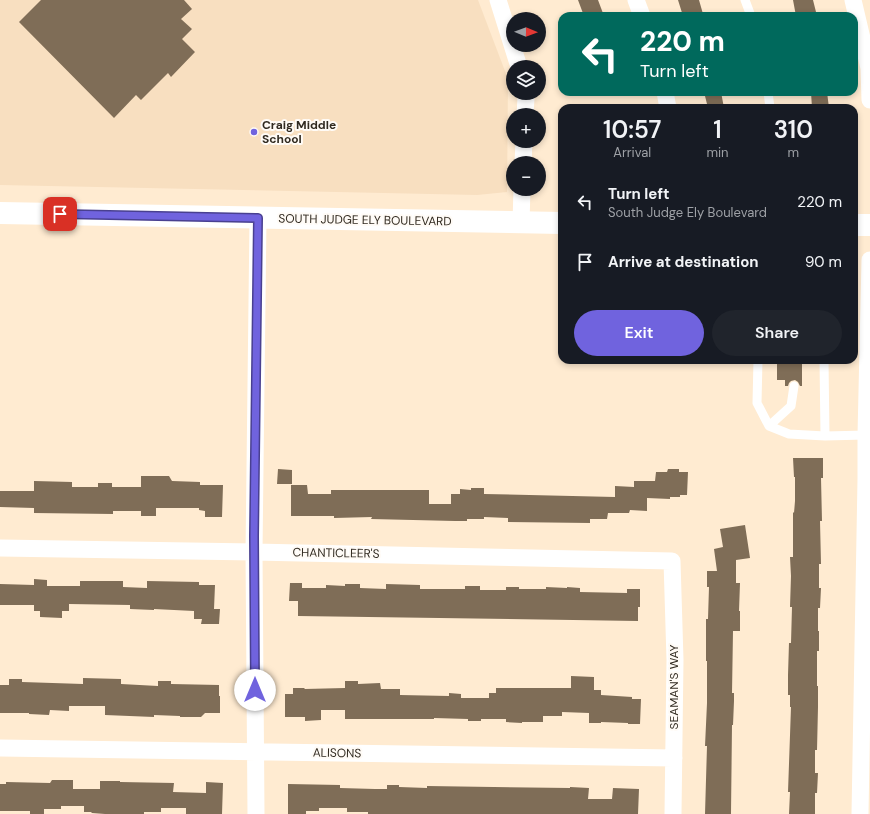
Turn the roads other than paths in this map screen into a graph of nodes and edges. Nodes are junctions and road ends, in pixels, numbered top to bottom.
1 (498, 0) edge
2 (636, 0) edge
3 (745, 0) edge
4 (853, 0) edge
5 (640, 12) edge
6 (750, 12) edge
7 (856, 12) edge
8 (858, 20) edge
9 (517, 60) edge
10 (870, 100) edge
11 (522, 196) edge
12 (0, 213) edge
13 (258, 218) junction
14 (521, 222) junction
15 (558, 223) edge
16 (858, 225) edge
17 (870, 225) edge
18 (870, 260) edge
19 (758, 364) edge
20 (824, 364) edge
21 (794, 386) dead end
22 (769, 426) junction
23 (866, 435) junction
24 (824, 436) junction
25 (868, 479) edge
26 (0, 548) edge
27 (254, 552) junction
28 (672, 561) joint
29 (0, 748) edge
30 (255, 751) junction
31 (674, 758) junction
32 (256, 814) edge
33 (673, 814) edge
34 (860, 814) edge

1 - 9 street
2 - 5 street
3 - 6 lane
4 - 7 street
8 - 10 street
11 - 14 street
12 - 13 main road, SOUTH JUDGE ELY BOULEVARD
13 - 14 main road, SOUTH JUDGE ELY BOULEVARD
13 - 27 street
14 - 15 main road, SOUTH JUDGE ELY BOULEVARD
16 - 17 main road
18 - 23 street
19 - 22 lane
20 - 24 lane
21 - 22 lane
22 - 24 lane
23 - 24 lane
23 - 25 street
25 - 34 street
26 - 27 street, CHANTICLEER'S
27 - 28 street, CHANTICLEER'S
27 - 30 street
28 - 31 street, SEAMAN'S WAY
29 - 30 street, ALISONS
30 - 31 street, ALISONS
30 - 32 street
31 - 33 street, SEAMAN'S WAY

